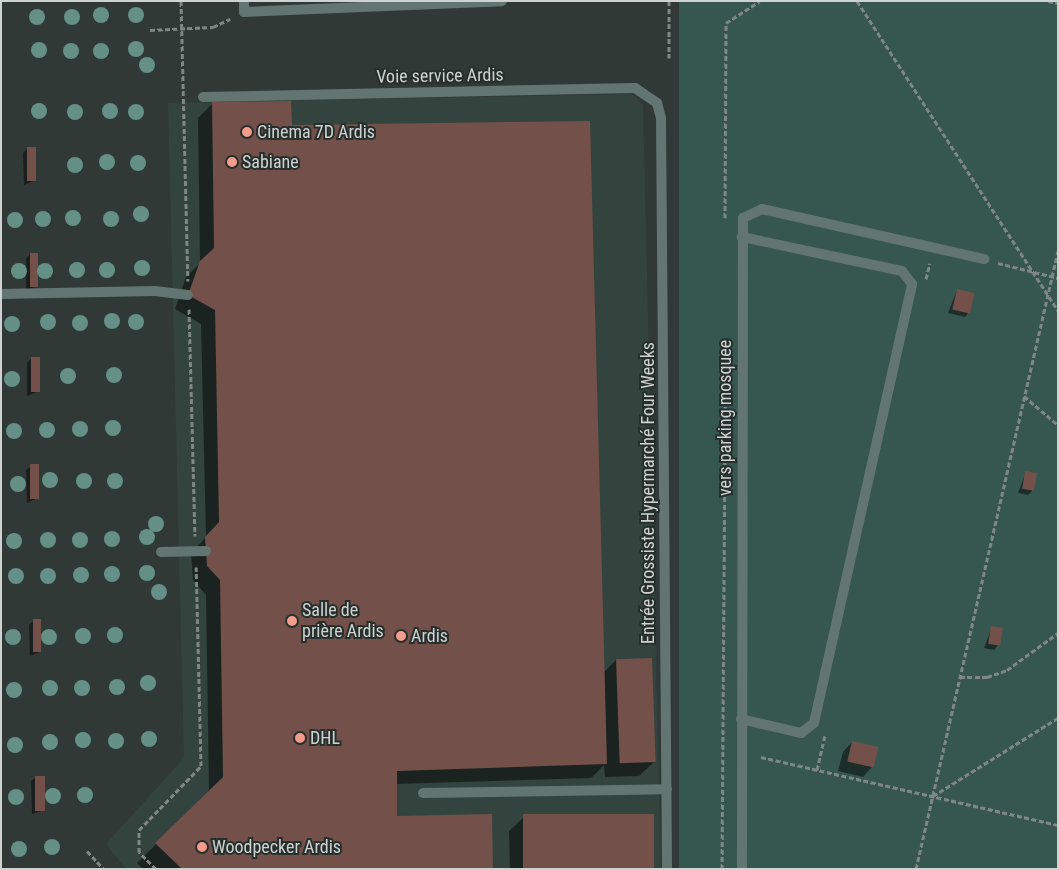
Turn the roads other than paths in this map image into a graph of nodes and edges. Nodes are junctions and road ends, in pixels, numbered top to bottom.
1 (244, 1) edge
2 (502, 1) edge
3 (203, 97) dead end
4 (661, 118) joint
5 (742, 237) junction
6 (984, 259) road end
7 (1, 294) edge
8 (188, 295) road end
9 (201, 551) road end
10 (161, 552) dead end
11 (741, 719) junction
12 (667, 789) junction
13 (423, 794) dead end
14 (667, 869) edge
15 (742, 869) edge

1 - 2 street
3 - 4 street, Voie service Ardis
4 - 12 street, Entrée Grossiste Hypermarché Four Weeks
5 - 6 street, vers parking mosquee
5 - 11 street, vers parking mosquee
5 - 11 street
7 - 8 street
9 - 10 street
11 - 15 street, vers parking mosquee
12 - 13 street
12 - 14 street, Entrée Grossiste Hypermarché Four Weeks

